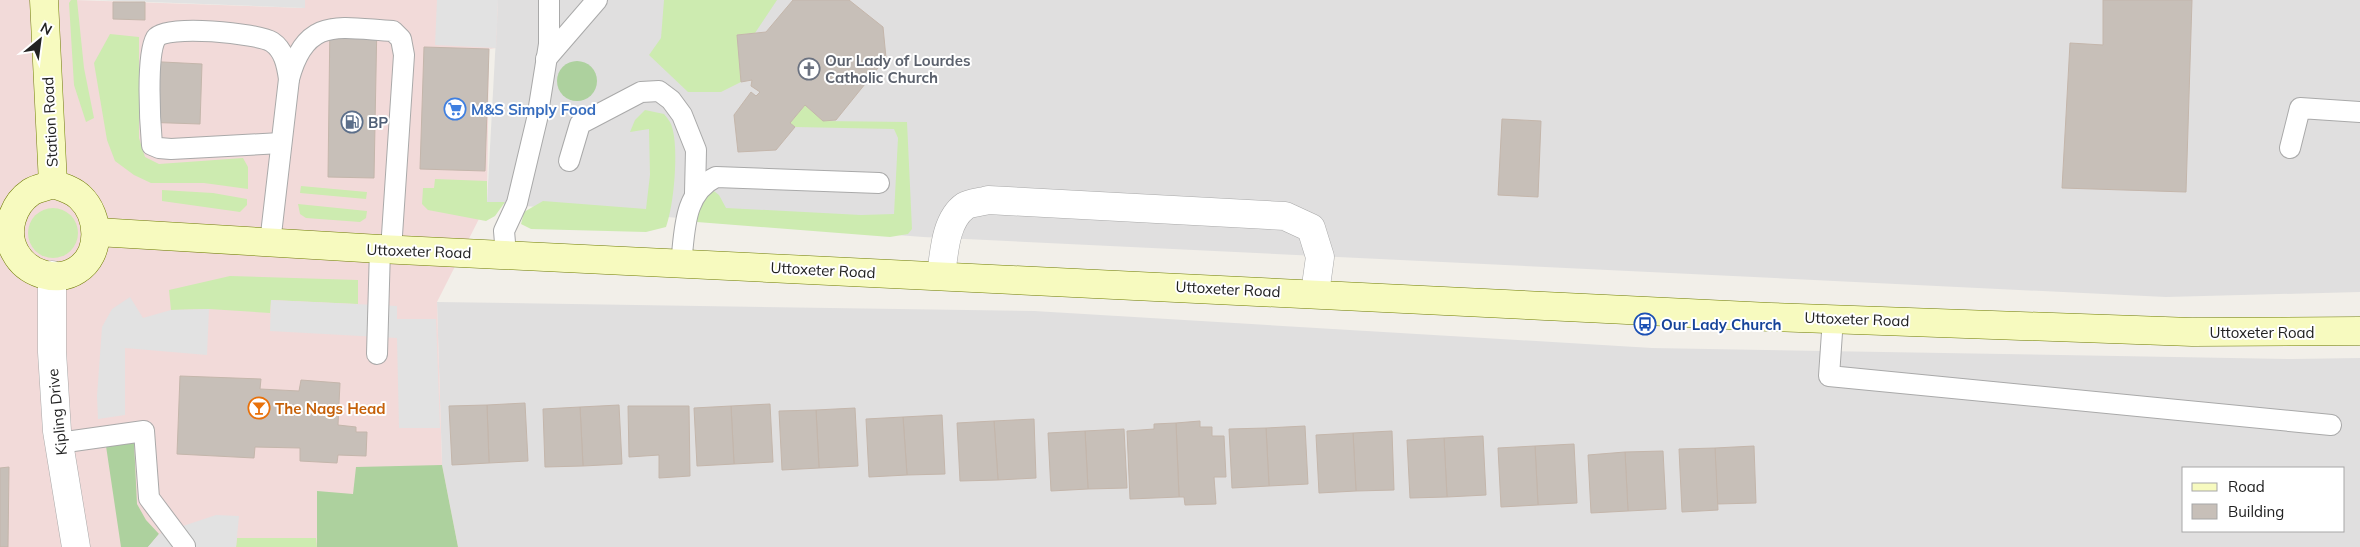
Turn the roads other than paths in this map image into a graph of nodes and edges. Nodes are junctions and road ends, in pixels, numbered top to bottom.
1 (44, 0) edge
2 (549, 0) edge
3 (597, 0) edge
4 (546, 59) junction
5 (289, 79) junction
6 (2360, 112) edge
7 (281, 143) junction
8 (2290, 148) dead end
9 (569, 161) dead end
10 (879, 183) dead end
11 (53, 184) junction
12 (696, 193) junction
13 (97, 232) junction
14 (4, 237) edge
15 (270, 243) junction
16 (386, 250) junction
17 (506, 254) junction
18 (681, 264) junction
19 (52, 275) junction
20 (941, 276) junction
21 (1315, 293) junction
22 (1833, 318) junction
23 (2360, 331) edge
24 (377, 354) dead end
25 (2331, 425) dead end
26 (59, 443) junction
27 (185, 546) dead end
28 (76, 547) edge

1 - 11 main road, Station Road
2 - 4 lane
3 - 4 lane
4 - 17 lane
5 - 7 lane
5 - 7 lane
5 - 16 lane
6 - 8 lane
7 - 15 lane
9 - 12 lane
10 - 12 lane
11 - 13 main road
11 - 14 main road
12 - 18 lane
13 - 15 main road, Uttoxeter Road
13 - 19 main road
14 - 19 main road
15 - 16 main road, Uttoxeter Road
16 - 17 main road, Uttoxeter Road
16 - 24 lane
17 - 18 main road, Uttoxeter Road
18 - 20 main road, Uttoxeter Road
19 - 26 street, Kipling Drive
20 - 21 main road, Uttoxeter Road
20 - 21 street
21 - 22 main road, Uttoxeter Road
22 - 23 main road, Uttoxeter Road
22 - 25 lane
26 - 27 lane
26 - 28 street, Kipling Drive

